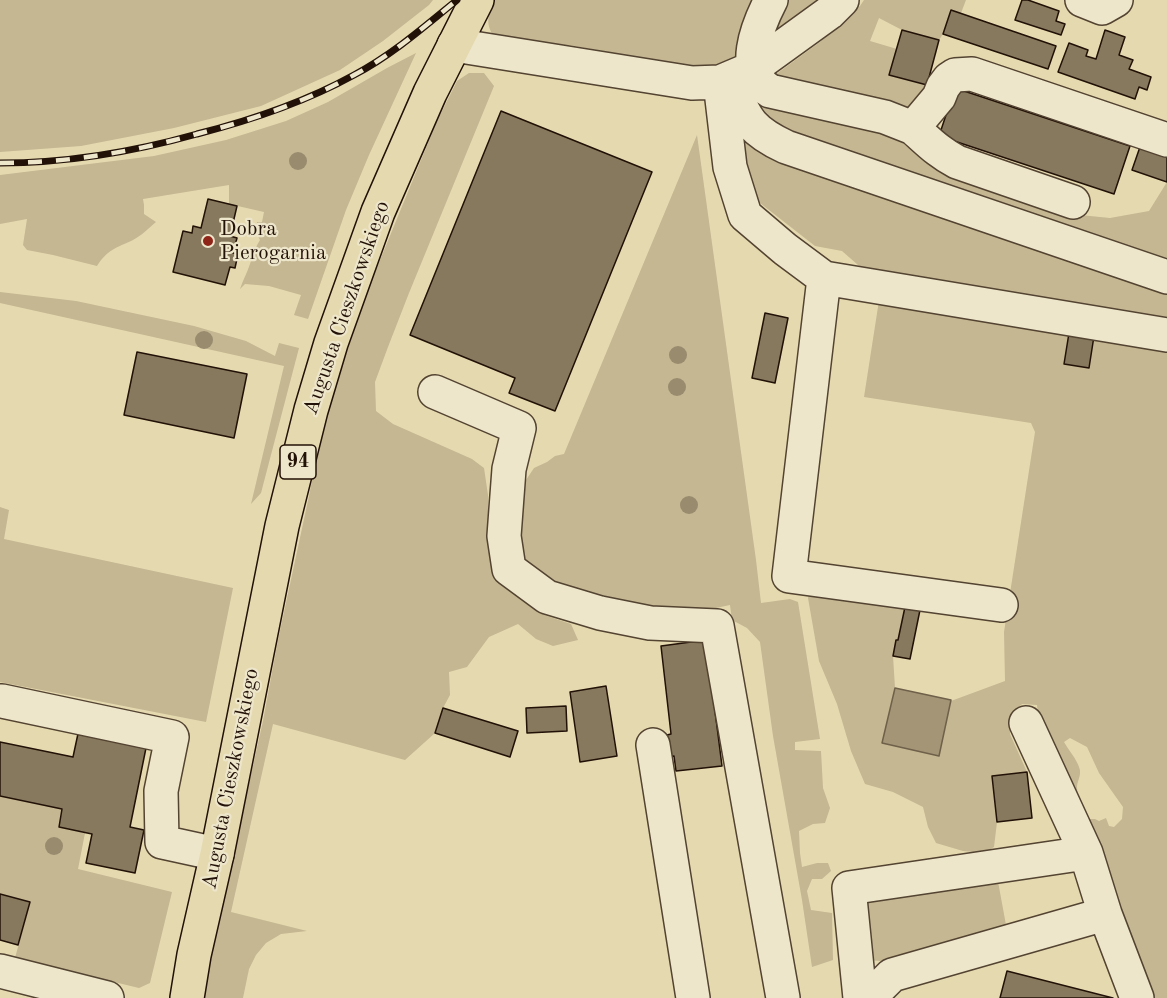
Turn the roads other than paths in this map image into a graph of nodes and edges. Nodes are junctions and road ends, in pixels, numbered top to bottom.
1 (477, 0) edge
2 (771, 0) edge
3 (842, 0) edge
4 (1082, 0) edge
5 (1116, 0) edge
6 (454, 45) junction
7 (734, 76) junction
8 (913, 128) junction
9 (1167, 140) edge
10 (1073, 202) dead end
11 (1167, 277) edge
12 (824, 278) junction
13 (1167, 335) edge
14 (435, 392) dead end
15 (1002, 604) dead end
16 (2, 701) dead end
17 (1026, 723) dead end
18 (653, 745) dead end
19 (1086, 853) junction
20 (217, 854) junction
21 (1105, 914) junction
22 (195, 952) junction
23 (0, 971) edge
24 (107, 998) edge
25 (178, 998) edge
26 (187, 998) edge
27 (693, 998) edge
28 (783, 998) edge
29 (860, 998) edge
30 (869, 998) edge
31 (1137, 998) edge

1 - 6 main road, Augusta Cieszkowskiego / 94
2 - 7 lane
3 - 7 lane
4 - 5 lane
6 - 7 lane
6 - 20 main road, Augusta Cieszkowskiego / 94
7 - 8 lane
7 - 11 lane
7 - 12 lane
8 - 9 lane
8 - 10 lane
12 - 13 lane
12 - 15 lane
14 - 28 lane
16 - 20 lane
17 - 19 lane
18 - 27 lane
19 - 21 lane
19 - 29 lane
20 - 22 main road, Augusta Cieszkowskiego / 94
21 - 30 lane
21 - 31 lane
22 - 25 main road, Augusta Cieszkowskiego / 94
22 - 26 main road, Augusta Cieszkowskiego / 94
23 - 24 lane

